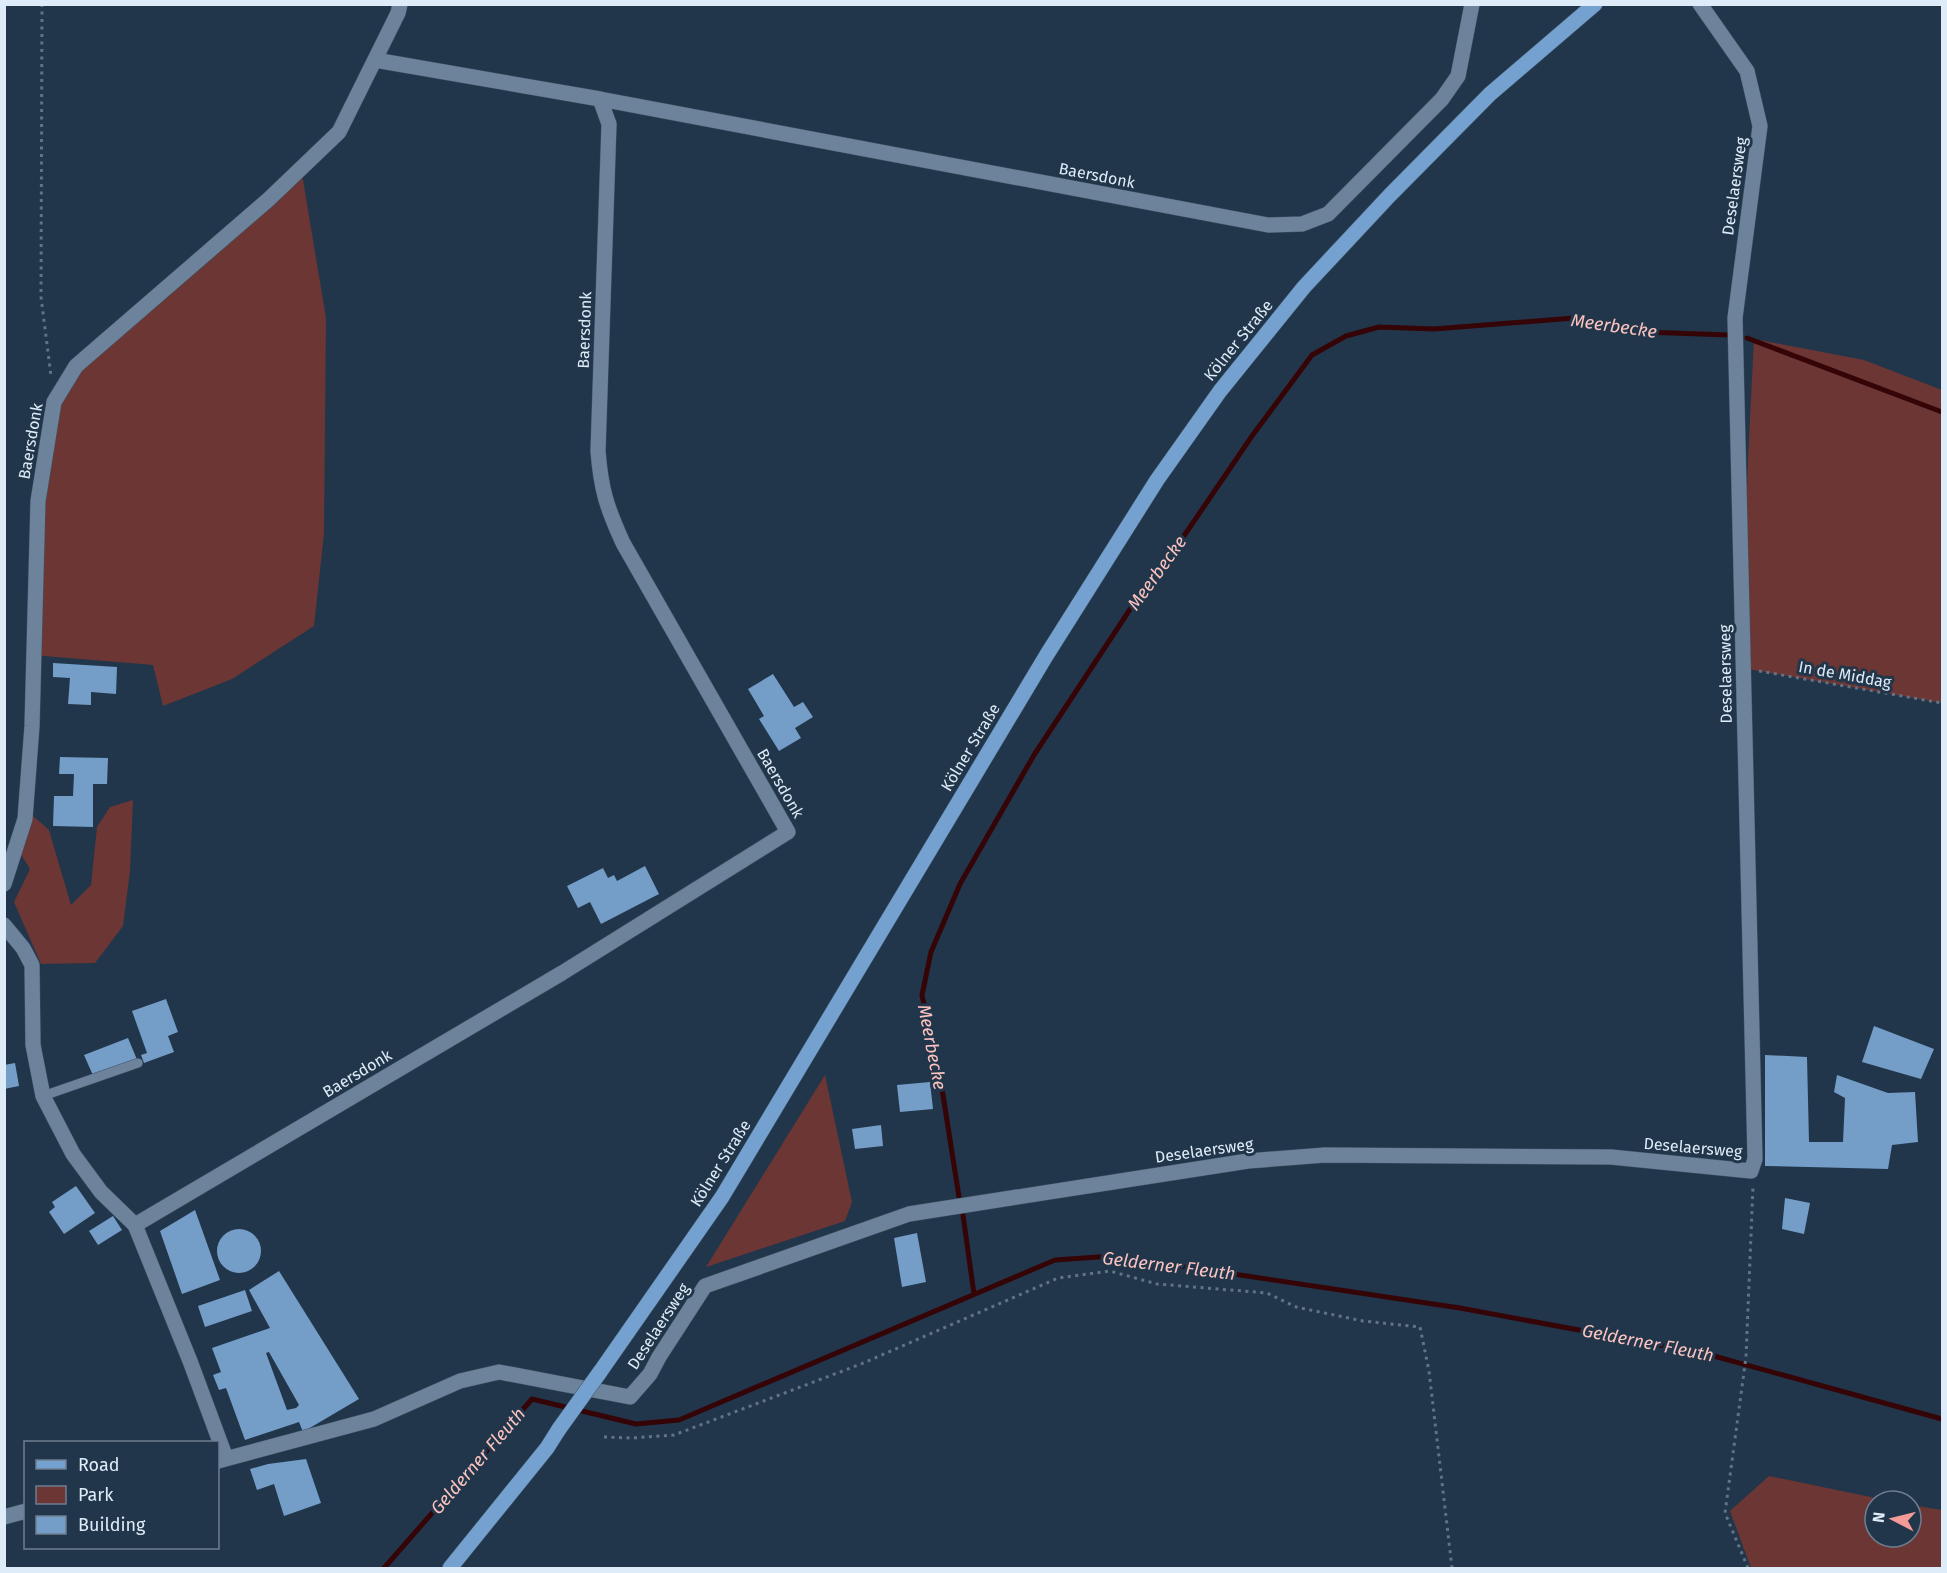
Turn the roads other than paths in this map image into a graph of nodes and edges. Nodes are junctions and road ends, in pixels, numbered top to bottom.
1 (400, 4) edge
2 (1472, 4) edge
3 (1595, 4) edge
4 (1700, 4) edge
5 (375, 60) junction
6 (600, 99) junction
7 (10, 853) edge
8 (4, 884) edge
9 (4, 925) edge
10 (138, 1063) dead end
11 (43, 1096) junction
12 (135, 1225) junction
13 (216, 1441) edge
14 (222, 1459) edge
15 (24, 1512) edge
16 (4, 1517) edge
17 (450, 1569) edge

1 - 5 street, Baersdonk
2 - 6 street, Baersdonk
3 - 17 main road, Kölner Straße, bridge
4 - 14 street, Deselaersweg
5 - 6 street, Baersdonk
5 - 7 street, Baersdonk
6 - 12 street, Baersdonk
7 - 8 street, Baersdonk
9 - 11 street
10 - 11 lane
11 - 12 street
12 - 13 street
15 - 16 street

